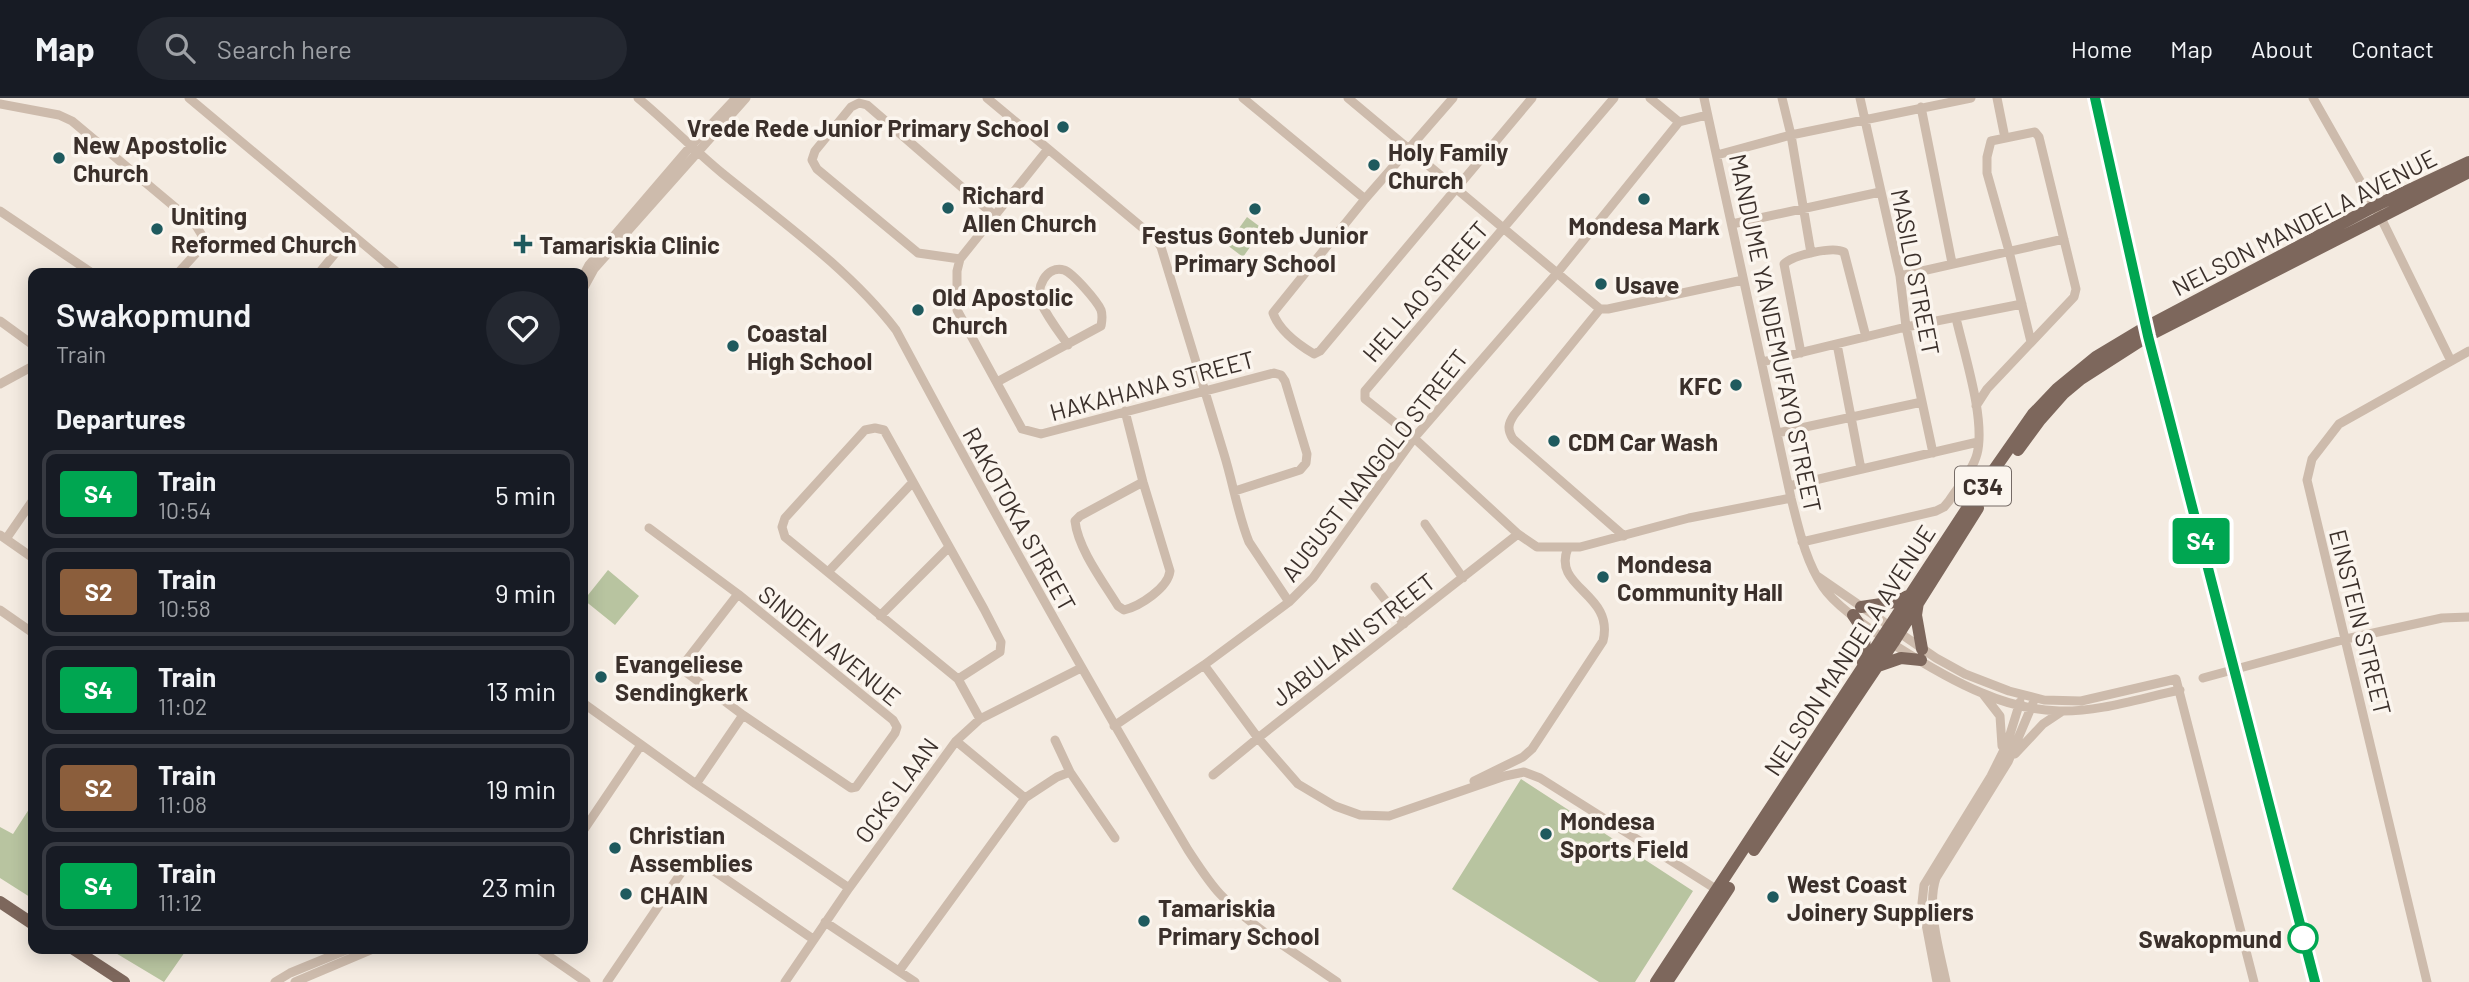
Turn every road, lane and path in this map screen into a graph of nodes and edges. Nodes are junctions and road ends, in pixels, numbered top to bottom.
1 (189, 98) edge
2 (638, 98) edge
3 (736, 98) edge
4 (746, 98) edge
5 (987, 98) edge
6 (1243, 98) edge
7 (1348, 98) edge
8 (1452, 98) edge
9 (1532, 98) edge
10 (1614, 98) edge
11 (1650, 98) edge
12 (1704, 98) edge
13 (1782, 98) edge
14 (1860, 98) edge
15 (1970, 98) edge
16 (1997, 98) edge
17 (2313, 98) edge
18 (0, 104) edge
19 (1921, 107) junction
20 (1707, 115) junction
21 (1865, 119) junction
22 (1679, 122) junction
23 (1791, 135) junction
24 (2005, 138) junction
25 (1409, 148) junction
26 (693, 149) junction
27 (1048, 149) junction
28 (1717, 155) junction
29 (2469, 162) edge
30 (2469, 172) edge
31 (1456, 188) junction
32 (1880, 192) junction
33 (1365, 199) junction
34 (1804, 208) junction
35 (0, 211) edge
36 (2378, 211) junction
37 (994, 215) junction
38 (1731, 224) junction
39 (1505, 228) junction
40 (351, 234) junction
41 (2064, 239) junction
42 (2009, 251) junction
43 (1811, 253) junction
44 (960, 259) junction
45 (1952, 263) junction
46 (85, 268) edge
47 (183, 268) edge
48 (323, 268) edge
49 (392, 268) edge
50 (587, 268) edge
51 (1558, 272) junction
52 (1900, 276) junction
53 (588, 280) edge
54 (1743, 280) junction
55 (2022, 304) junction
56 (1600, 309) junction
57 (1956, 318) junction
58 (0, 321) edge
59 (1906, 327) junction
60 (1866, 337) junction
61 (28, 341) edge
62 (2031, 342) junction
63 (1837, 344) junction
64 (1068, 345) junction
65 (2469, 351) edge
66 (1801, 353) junction
67 (2451, 361) junction
68 (1762, 362) junction
69 (28, 369) edge
70 (997, 382) junction
71 (0, 384) edge
72 (1205, 390) junction
73 (1922, 402) junction
74 (1976, 406) junction
75 (1125, 411) junction
76 (1852, 417) junction
77 (1777, 433) junction
78 (1414, 438) junction
79 (1978, 442) junction
80 (1933, 453) junction
81 (1861, 469) junction
82 (913, 482) junction
83 (1143, 482) junction
84 (1789, 486) junction
85 (1235, 491) junction
86 (1791, 498) junction
87 (28, 506) edge
88 (1425, 524) dead end
89 (649, 528) dead end
90 (1518, 534) junction
91 (1624, 536) junction
92 (3, 537) edge
93 (1802, 542) junction
94 (949, 547) junction
95 (1568, 548) junction
96 (28, 554) edge
97 (828, 572) junction
98 (1463, 578) junction
99 (1375, 587) dead end
100 (738, 594) junction
101 (1914, 597) junction
102 (1289, 602) junction
103 (0, 610) edge
104 (1857, 611) junction
105 (880, 616) junction
106 (2469, 617) edge
107 (1404, 624) junction
108 (28, 630) edge
109 (1891, 634) junction
110 (2346, 639) junction
111 (1922, 654) junction
112 (1204, 665) junction
113 (1875, 667) junction
114 (1081, 668) junction
115 (1861, 670) junction
116 (2203, 678) dead end
117 (958, 680) junction
118 (2180, 690) junction
119 (2022, 693) junction
120 (1983, 694) junction
121 (2035, 697) junction
122 (2019, 705) junction
123 (588, 707) edge
124 (2032, 708) junction
125 (2062, 711) junction
126 (743, 715) junction
127 (980, 719) junction
128 (1114, 726) junction
129 (1258, 738) junction
130 (1055, 740) dead end
131 (956, 741) junction
132 (641, 745) junction
133 (2005, 758) junction
134 (1070, 772) junction
135 (1213, 775) dead end
136 (696, 785) junction
137 (1441, 797) junction
138 (1025, 798) junction
139 (588, 824) edge
140 (1115, 838) dead end
141 (849, 888) junction
142 (1721, 892) junction
143 (0, 902) edge
144 (28, 921) edge
145 (825, 922) junction
146 (813, 939) junction
147 (81, 954) edge
148 (336, 954) edge
149 (361, 954) edge
150 (546, 954) edge
151 (899, 971) junction
152 (124, 982) edge
153 (275, 982) edge
154 (295, 982) edge
155 (586, 982) edge
156 (607, 982) edge
157 (785, 982) edge
158 (915, 982) edge
159 (1337, 982) edge
160 (1656, 982) edge
161 (1667, 982) edge
162 (1937, 982) edge
163 (1946, 982) edge
164 (2254, 982) edge
165 (2427, 982) edge

1 - 40 street
2 - 26 street, RAKOTOKA STREET
3 - 26 street
4 - 26 street
5 - 27 street
6 - 33 street
7 - 25 street
8 - 25 street
9 - 31 street
10 - 39 street, HELLAO STREET
11 - 22 street
12 - 20 street, MANDUME YA NDEMUFAYO STREET
13 - 23 street
14 - 21 street, MASILO STREET
15 - 19 street
16 - 24 street
17 - 36 street
18 - 47 street
19 - 21 street
19 - 45 street
20 - 22 street
20 - 28 street, MANDUME YA NDEMUFAYO STREET
21 - 23 street
21 - 32 street, MASILO STREET
22 - 51 street, AUGUST NANGOLO STREET
23 - 28 street
23 - 34 street
24 - 41 street
24 - 42 street
25 - 31 street
25 - 33 street
26 - 50 street
26 - 53 street
26 - 114 street, RAKOTOKA STREET
27 - 37 street
27 - 72 street
28 - 38 street, MANDUME YA NDEMUFAYO STREET
29 - 36 main road, NELSON MANDELA AVENUE / C34
30 - 36 main road, NELSON MANDELA AVENUE / C34
31 - 33 street
31 - 39 street
32 - 34 street
32 - 52 street, MASILO STREET
34 - 38 street
34 - 43 street
35 - 46 street
36 - 67 street
36 - 101 main road, NELSON MANDELA AVENUE / C34
37 - 44 street
37 - 44 street
38 - 54 street, MANDUME YA NDEMUFAYO STREET
39 - 51 street
39 - 78 street, HELLAO STREET
40 - 48 street
40 - 49 street
41 - 42 street
41 - 62 street
42 - 45 street
42 - 55 street
43 - 60 street
43 - 66 street
44 - 70 street, HAKAHANA STREET
45 - 52 street
51 - 56 street
51 - 78 street, AUGUST NANGOLO STREET
52 - 59 street, MASILO STREET
54 - 56 street
54 - 68 street, MANDUME YA NDEMUFAYO STREET
55 - 57 street
55 - 62 street
56 - 91 street
57 - 59 street
57 - 74 street
58 - 61 street
59 - 60 street
59 - 73 street, MASILO STREET
60 - 63 street
62 - 74 street
63 - 66 street
63 - 76 street
64 - 64 street
64 - 70 street
65 - 67 street, EINSTEIN STREET
66 - 68 street
67 - 110 street, EINSTEIN STREET
68 - 77 street, MANDUME YA NDEMUFAYO STREET
69 - 71 street
70 - 75 street, HAKAHANA STREET
72 - 75 street, HAKAHANA STREET
72 - 85 street
72 - 85 street, HAKAHANA STREET
73 - 76 street
73 - 80 street, MASILO STREET
74 - 79 street
75 - 83 street
76 - 77 street
76 - 81 street
77 - 84 street, MANDUME YA NDEMUFAYO STREET
78 - 90 street
78 - 102 street, AUGUST NANGOLO STREET
79 - 80 street
79 - 93 street
80 - 81 street
81 - 84 street
82 - 94 street
82 - 97 street
82 - 97 street
83 - 83 street
84 - 86 street, MANDUME YA NDEMUFAYO STREET
85 - 102 street
86 - 91 street
86 - 93 street, MANDUME YA NDEMUFAYO STREET
87 - 92 street
88 - 98 street
89 - 100 street, SINDEN AVENUE
90 - 95 street
90 - 98 street, JABULANI STREET
91 - 95 street
92 - 96 street
93 - 104 street, MANDUME YA NDEMUFAYO STREET
94 - 105 street
94 - 117 street
95 - 137 street
97 - 105 street
98 - 107 street, JABULANI STREET
99 - 107 street
100 - 126 street, SINDEN AVENUE
100 - 126 street, SINDEN AVENUE
101 - 104 main road
101 - 109 main road, NELSON MANDELA AVENUE / C34
101 - 111 main road
102 - 112 street, AUGUST NANGOLO STREET
103 - 108 street
104 - 109 street, MANDUME YA NDEMUFAYO STREET
104 - 115 main road
105 - 117 street
106 - 110 street
107 - 129 street, JABULANI STREET
109 - 111 street, MANDUME YA NDEMUFAYO STREET
109 - 113 main road, NELSON MANDELA AVENUE / C34
109 - 115 main road, NELSON MANDELA AVENUE / C34
110 - 116 street
110 - 165 street, EINSTEIN STREET
111 - 113 main road
111 - 119 street, MANDUME YA NDEMUFAYO STREET
111 - 120 street, MANDUME YA NDEMUFAYO STREET
112 - 128 street, AUGUST NANGOLO STREET
112 - 129 street
113 - 142 main road, NELSON MANDELA AVENUE / C34
114 - 127 street, OCKS LAAN
114 - 128 street, RAKOTOKA STREET
115 - 142 main road, NELSON MANDELA AVENUE / C34
117 - 127 street
118 - 121 street, MANDUME YA NDEMUFAYO STREET
118 - 125 street, MANDUME YA NDEMUFAYO STREET
118 - 164 street
119 - 121 street, MANDUME YA NDEMUFAYO STREET
119 - 122 street
120 - 122 street, MANDUME YA NDEMUFAYO STREET
120 - 133 street
121 - 124 street
122 - 124 street, MANDUME YA NDEMUFAYO STREET
122 - 133 street
123 - 132 street
124 - 125 street, MANDUME YA NDEMUFAYO STREET
124 - 133 street
125 - 133 street
126 - 136 street
127 - 131 street, OCKS LAAN
128 - 159 street, RAKOTOKA STREET
129 - 135 street, JABULANI STREET
129 - 137 street
130 - 134 street
131 - 138 street
131 - 141 street, OCKS LAAN
132 - 136 street
132 - 139 street
133 - 162 street
133 - 163 street
134 - 138 street
134 - 140 street
136 - 141 street
137 - 142 street
138 - 151 street
141 - 145 street, OCKS LAAN
142 - 160 main road, NELSON MANDELA AVENUE / C34
142 - 161 main road, NELSON MANDELA AVENUE / C34
143 - 144 main road
145 - 146 street, OCKS LAAN
145 - 151 street
146 - 156 street
146 - 157 street, OCKS LAAN
147 - 152 main road
148 - 153 street
149 - 154 street
150 - 155 street
151 - 158 street

